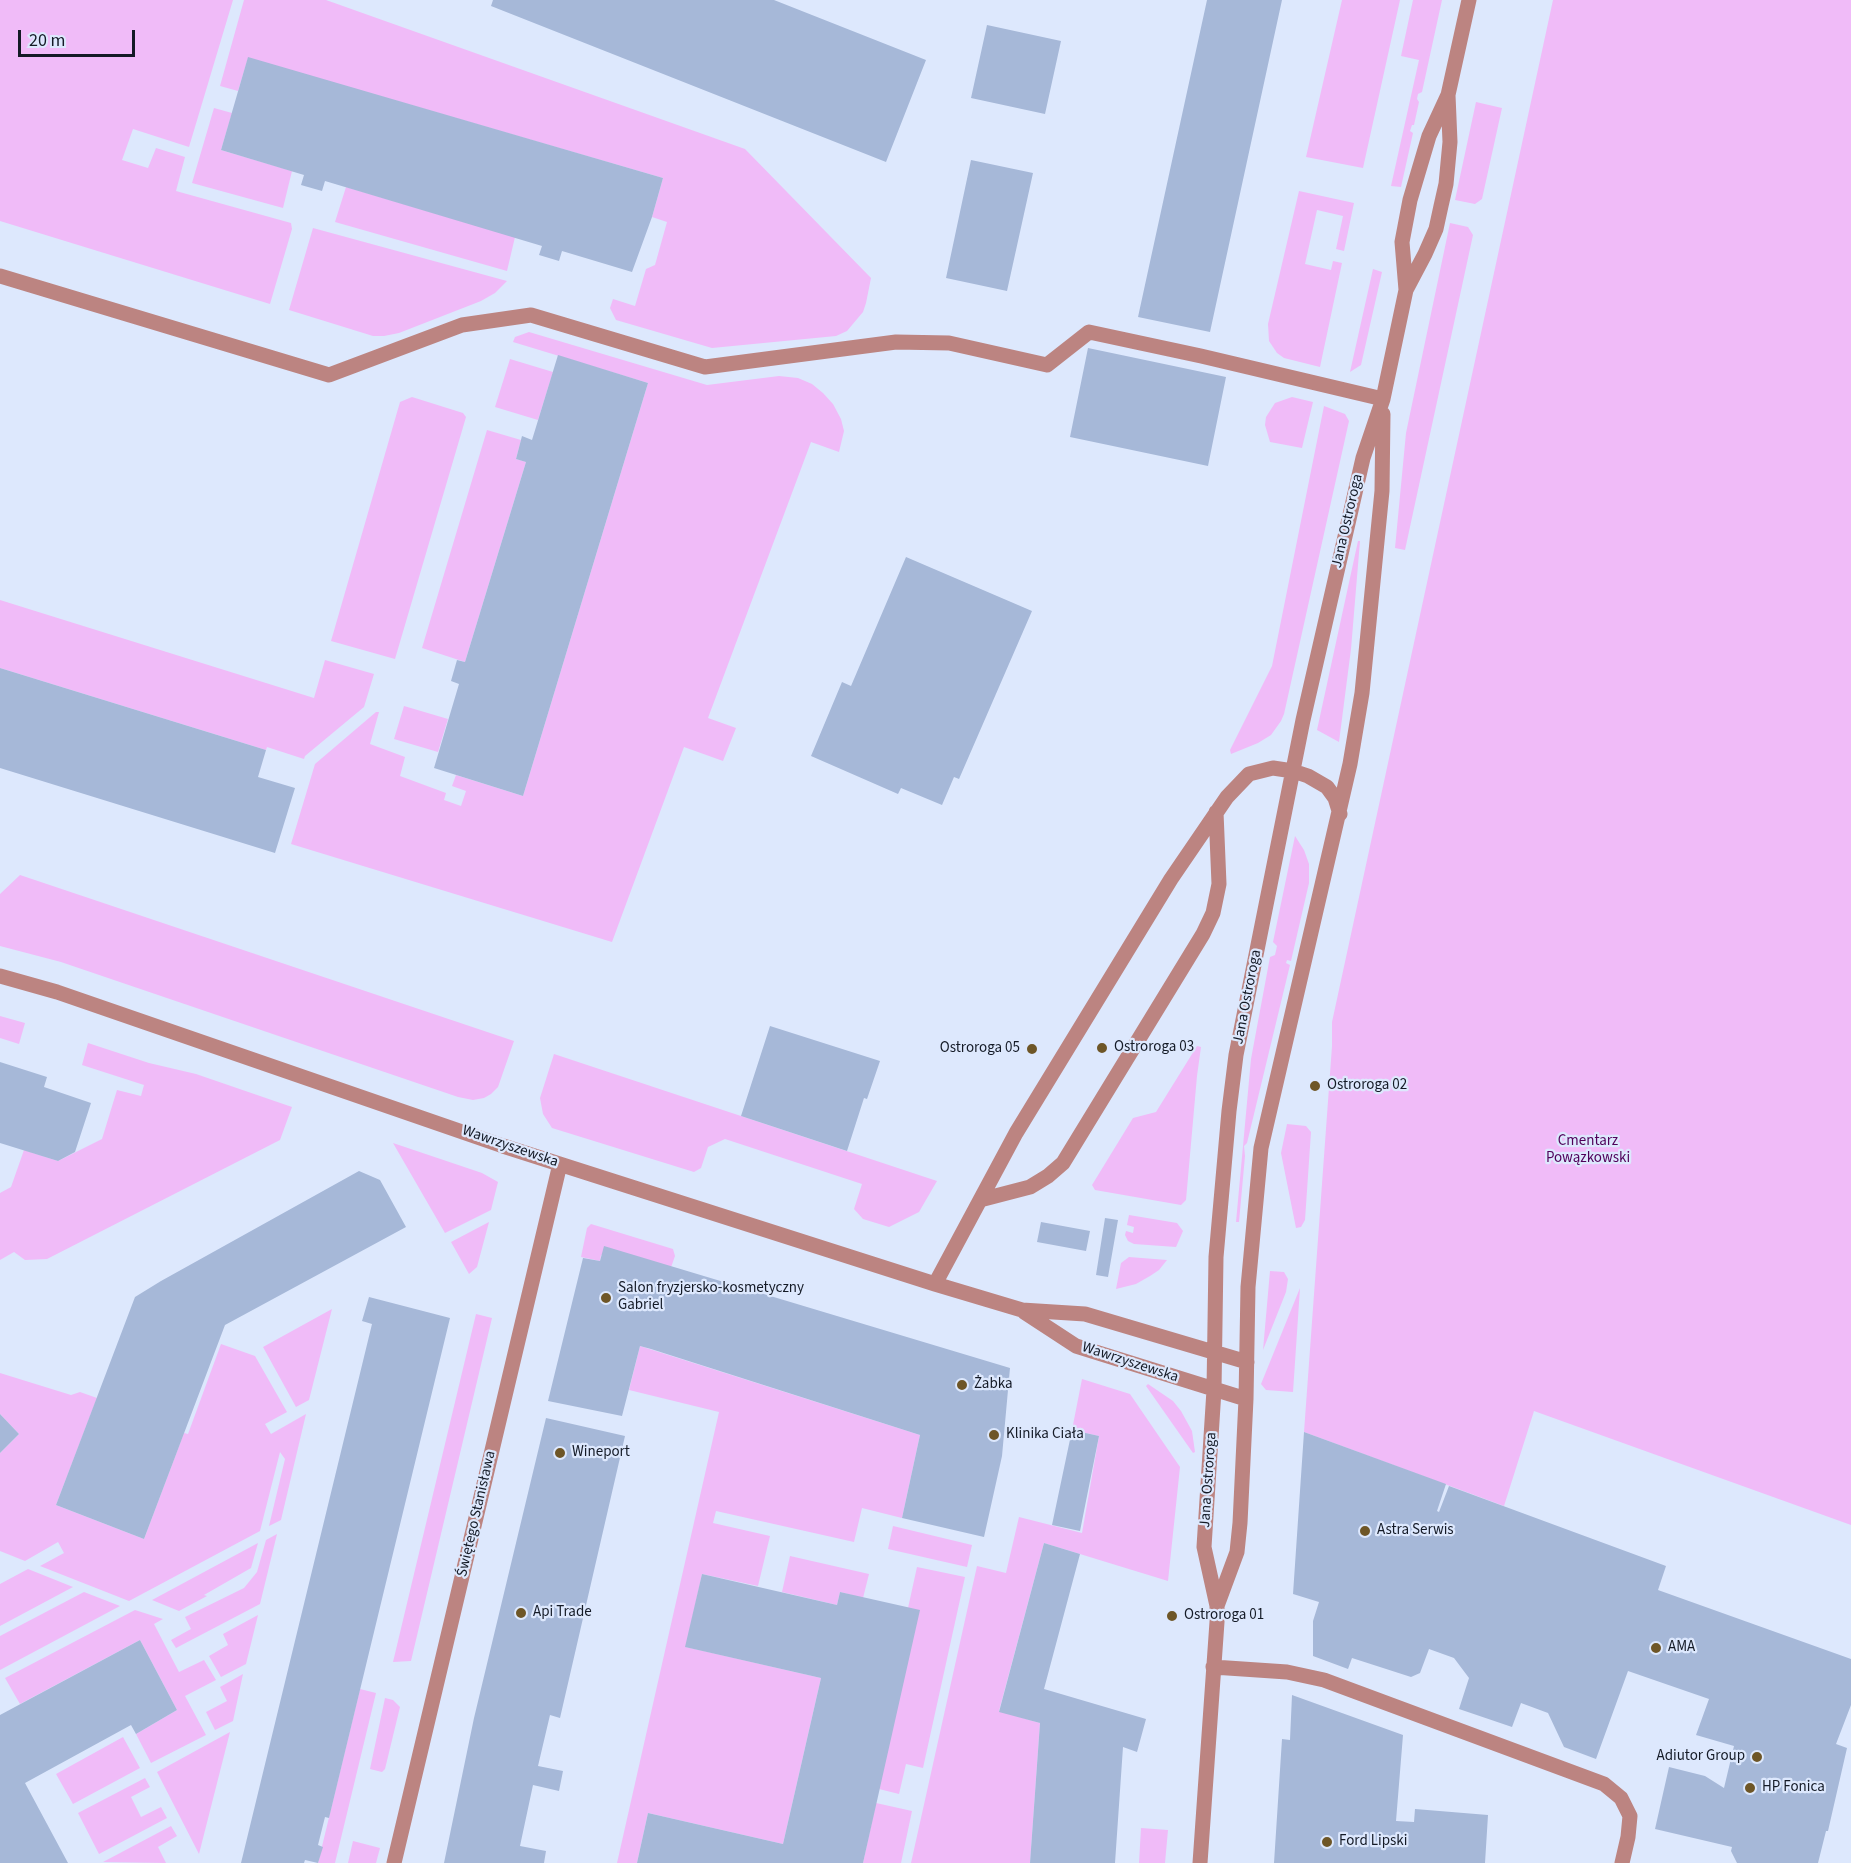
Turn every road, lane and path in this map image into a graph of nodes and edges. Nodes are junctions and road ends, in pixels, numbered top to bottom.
1 (1469, 0) edge
2 (1448, 94) junction
3 (0, 276) edge
4 (1406, 291) junction
5 (1383, 399) junction
6 (1293, 771) junction
7 (1216, 812) junction
8 (1340, 815) junction
9 (0, 976) edge
10 (560, 1164) junction
11 (980, 1200) junction
12 (935, 1284) junction
13 (1022, 1310) junction
14 (1215, 1352) junction
15 (1247, 1362) junction
16 (1214, 1390) junction
17 (1246, 1399) junction
18 (1217, 1606) junction
19 (1213, 1667) junction
20 (394, 1863) edge
21 (1200, 1863) edge
22 (1622, 1863) edge

1 - 2 street, Jana Ostroroga
2 - 4 street, Jana Ostroroga
2 - 4 street, Jana Ostroroga
3 - 5 street
4 - 5 street, Jana Ostroroga
5 - 6 street, Jana Ostroroga
5 - 8 street, Jana Ostroroga
6 - 7 street
6 - 8 street
6 - 14 street, Jana Ostroroga
7 - 11 street
7 - 11 street
8 - 15 street, Jana Ostroroga
9 - 10 street, Wawrzyszewska
10 - 12 street, Wawrzyszewska
10 - 20 street, Świętego Stanisława
11 - 12 street
12 - 13 street, Wawrzyszewska
13 - 14 street, Wawrzyszewska
13 - 16 street, Wawrzyszewska
14 - 15 street, Wawrzyszewska
14 - 16 street, Jana Ostroroga
15 - 17 street, Jana Ostroroga
16 - 17 street, Wawrzyszewska
16 - 18 street, Jana Ostroroga
17 - 18 street, Jana Ostroroga
18 - 19 street, Jana Ostroroga
19 - 21 street, Jana Ostroroga
19 - 22 street

